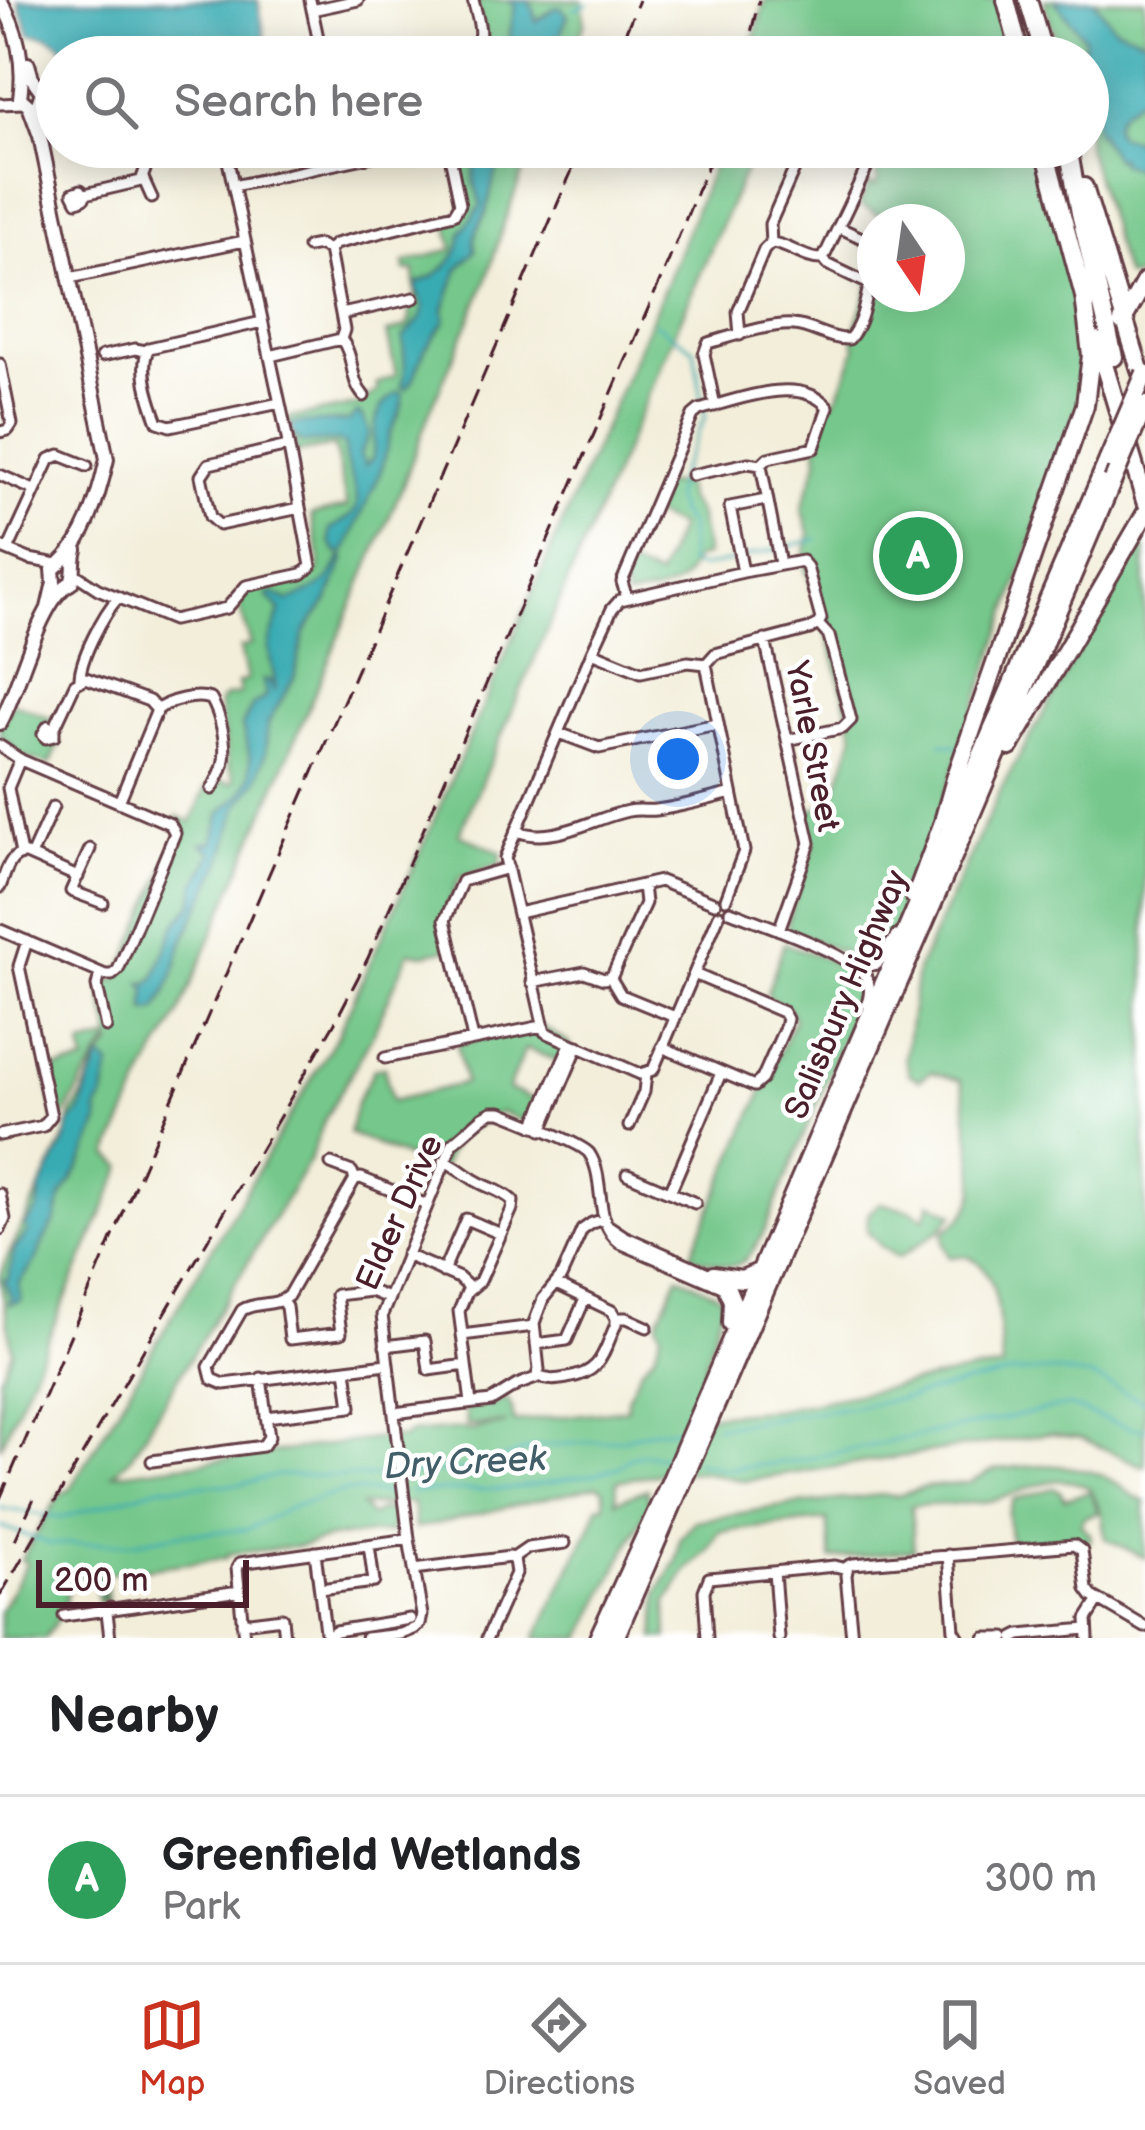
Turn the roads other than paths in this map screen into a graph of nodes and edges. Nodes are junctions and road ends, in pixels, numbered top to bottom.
1 (4, 0) edge
2 (358, 0) edge
3 (473, 0) edge
4 (1006, 0) edge
5 (1028, 0) edge
6 (311, 5) edge
7 (318, 36) edge
8 (482, 36) edge
9 (1016, 36) edge
10 (1039, 36) edge
11 (36, 94) edge
12 (0, 102) edge
13 (47, 168) edge
14 (145, 168) edge
15 (229, 168) edge
16 (317, 168) edge
17 (452, 168) edge
18 (795, 168) edge
19 (867, 168) edge
20 (1050, 168) edge
21 (1073, 168) edge
22 (1077, 168) edge
23 (143, 178) junction
24 (233, 186) junction
25 (85, 194) dead end
26 (152, 198) dead end
27 (838, 227) junction
28 (857, 236) edge
29 (244, 241) junction
30 (771, 243) junction
31 (308, 248) dead end
32 (329, 250) junction
33 (823, 259) junction
34 (1109, 264) junction
35 (70, 278) junction
36 (857, 278) edge
37 (1144, 282) edge
38 (1084, 296) junction
39 (414, 298) dead end
40 (862, 312) edge
41 (342, 314) junction
42 (1123, 316) junction
43 (262, 322) junction
44 (740, 335) junction
45 (341, 339) junction
46 (146, 352) junction
47 (102, 356) dead end
48 (270, 356) junction
49 (0, 364) edge
50 (1145, 373) edge
51 (1145, 387) edge
52 (364, 396) dead end
53 (280, 403) junction
54 (1145, 405) edge
55 (707, 407) junction
56 (1145, 427) edge
57 (0, 432) edge
58 (288, 442) junction
59 (761, 465) junction
60 (87, 466) dead end
61 (1145, 470) edge
62 (692, 475) dead end
63 (0, 476) edge
64 (34, 490) junction
65 (766, 500) junction
66 (1145, 501) edge
67 (300, 508) junction
68 (1145, 514) edge
69 (1136, 543) edge
70 (4, 548) edge
71 (778, 555) junction
72 (742, 563) junction
73 (63, 574) junction
74 (108, 593) junction
75 (627, 598) junction
76 (818, 624) junction
77 (765, 640) junction
78 (592, 652) junction
79 (706, 664) junction
80 (18, 678) junction
81 (84, 679) junction
82 (0, 710) edge
83 (157, 710) junction
84 (0, 723) edge
85 (717, 724) junction
86 (54, 729) dead end
87 (559, 733) junction
88 (787, 740) junction
89 (3, 746) edge
90 (20, 759) junction
91 (222, 768) junction
92 (232, 778) dead end
93 (955, 779) junction
94 (212, 789) dead end
95 (732, 793) junction
96 (119, 802) junction
97 (53, 807) dead end
98 (966, 827) junction
99 (517, 831) junction
100 (90, 850) dead end
101 (26, 855) junction
102 (508, 868) junction
103 (78, 877) junction
104 (643, 885) junction
105 (0, 887) edge
106 (927, 896) junction
107 (104, 903) dead end
108 (723, 907) junction
109 (518, 913) junction
110 (0, 930) edge
111 (779, 930) junction
112 (27, 941) junction
113 (843, 959) junction
114 (100, 973) junction
115 (694, 974) junction
116 (610, 977) junction
117 (532, 982) junction
118 (675, 1017) junction
119 (542, 1026) junction
120 (106, 1027) dead end
121 (472, 1039) junction
122 (574, 1045) junction
123 (662, 1048) junction
124 (386, 1058) dead end
125 (646, 1073) junction
126 (722, 1073) junction
127 (848, 1079) junction
128 (629, 1126) dead end
129 (538, 1128) junction
130 (0, 1135) edge
131 (444, 1161) junction
132 (331, 1164) dead end
133 (627, 1174) dead end
134 (355, 1179) junction
135 (670, 1192) junction
136 (0, 1194) edge
137 (695, 1203) dead end
138 (427, 1205) junction
139 (606, 1221) junction
140 (0, 1231) edge
141 (501, 1234) junction
142 (406, 1255) junction
143 (443, 1272) junction
144 (759, 1272) junction
145 (713, 1275) junction
146 (556, 1284) junction
147 (472, 1289) junction
148 (727, 1289) junction
149 (753, 1296) junction
150 (388, 1298) junction
151 (585, 1299) junction
152 (282, 1301) junction
153 (616, 1318) junction
154 (534, 1326) junction
155 (647, 1327) dead end
156 (462, 1335) junction
157 (731, 1336) junction
158 (536, 1345) junction
159 (385, 1346) junction
160 (387, 1364) junction
161 (466, 1365) junction
162 (346, 1369) junction
163 (538, 1376) junction
164 (261, 1378) junction
165 (715, 1391) junction
166 (471, 1403) junction
167 (394, 1413) junction
168 (266, 1418) junction
169 (152, 1461) dead end
170 (676, 1483) junction
171 (409, 1539) junction
172 (565, 1543) dead end
173 (369, 1545) junction
174 (315, 1552) junction
175 (948, 1555) junction
176 (512, 1559) junction
177 (414, 1569) junction
178 (847, 1569) junction
179 (774, 1571) junction
180 (320, 1589) junction
181 (239, 1591) junction
182 (1099, 1600) junction
183 (110, 1608) junction
184 (64, 1616) dead end
185 (242, 1623) junction
186 (1145, 1627) edge
187 (415, 1628) edge
188 (1088, 1634) edge
189 (328, 1637) edge
190 (956, 1637) edge
191 (110, 1638) edge
192 (244, 1638) edge
193 (284, 1638) edge
194 (366, 1638) edge
195 (487, 1638) edge
196 (598, 1638) edge
197 (615, 1638) edge
198 (707, 1638) edge
199 (779, 1638) edge
200 (852, 1638) edge
201 (986, 1638) edge
202 (1010, 1638) edge

1 - 11 street
2 - 6 street
3 - 8 street
4 - 9 highway
5 - 10 highway
6 - 7 street
11 - 12 street
13 - 35 street
14 - 23 street
15 - 24 street
16 - 24 street
17 - 32 street
18 - 30 street
19 - 27 street
20 - 38 highway
21 - 61 highway
22 - 34 highway
23 - 25 street
23 - 26 street
24 - 29 street
27 - 28 street
27 - 33 street
29 - 35 street
29 - 43 street
30 - 33 street
30 - 44 street
31 - 32 street
32 - 41 street
33 - 36 street
34 - 37 highway
34 - 42 highway
35 - 73 street
37 - 42 highway
38 - 66 highway
38 - 93 highway
39 - 41 street
40 - 44 street
41 - 45 street
42 - 51 highway
42 - 56 highway
43 - 46 street
43 - 48 street
44 - 55 street
45 - 48 street
45 - 52 street
46 - 47 street
46 - 53 street
48 - 53 street
49 - 57 street
50 - 106 highway, Salisbury Highway, bridge
53 - 58 street
54 - 98 highway, Salisbury Highway, bridge
55 - 59 street
55 - 75 street
58 - 67 street
58 - 67 street
59 - 62 street
59 - 65 street
60 - 64 street
63 - 64 street
64 - 70 street
65 - 71 street
65 - 72 street
67 - 74 street
68 - 69 highway
69 - 98 highway
70 - 73 street
71 - 72 street
71 - 76 street
72 - 75 street
73 - 74 street
73 - 80 street
74 - 81 street
75 - 78 street
76 - 77 street
76 - 88 street
77 - 79 street
77 - 88 street, Yarle Street
78 - 79 street
78 - 87 street
79 - 85 street
80 - 82 street
80 - 84 street
81 - 83 street
81 - 86 street
83 - 91 street
83 - 96 street
85 - 87 street
85 - 95 street
87 - 99 street
88 - 111 street, Yarle Street
89 - 90 street
90 - 96 street
90 - 101 street
91 - 92 street
91 - 94 street
93 - 106 highway
93 - 113 street
95 - 99 street
95 - 108 street
96 - 114 street
97 - 101 street
98 - 106 highway, Salisbury Highway
99 - 102 street
100 - 103 street
101 - 103 street
101 - 105 street
102 - 109 street
102 - 121 street
103 - 107 street
104 - 108 street
104 - 109 street
104 - 116 street
106 - 127 highway, Salisbury Highway
108 - 111 street
108 - 115 street
109 - 117 street
110 - 112 street
111 - 113 street
112 - 114 street
112 - 130 street
113 - 127 street
114 - 120 street
115 - 118 street
115 - 126 street
116 - 117 street
116 - 118 street
117 - 119 street
118 - 123 street
119 - 121 street
119 - 122 street
121 - 124 street
122 - 125 street
122 - 129 street
123 - 125 street
123 - 126 street
125 - 128 street
126 - 135 street
127 - 144 highway, Salisbury Highway
127 - 149 highway, Salisbury Highway
129 - 131 street, Elder Drive
129 - 139 street, Elder Drive
131 - 138 street, Elder Drive
131 - 141 street
132 - 134 street
133 - 135 street
134 - 138 street
134 - 152 street
135 - 137 street
136 - 140 street
138 - 142 street, Elder Drive
139 - 145 street
139 - 146 street
139 - 148 street
141 - 143 street
141 - 147 street
142 - 143 street
142 - 150 street, Elder Drive
143 - 147 street
144 - 145 highway
144 - 149 highway, Salisbury Highway
145 - 149 street
146 - 151 street
146 - 154 street
147 - 156 street
148 - 149 street
148 - 157 highway
149 - 157 highway, Salisbury Highway
149 - 165 highway, Salisbury Highway
150 - 152 street
150 - 159 street, Elder Drive
151 - 153 street
151 - 158 street
152 - 164 street
153 - 155 street
153 - 163 street
154 - 156 street
154 - 158 street
156 - 161 street
157 - 165 highway, Salisbury Highway
158 - 163 street
159 - 160 street, Elder Drive
159 - 161 street
160 - 162 street
160 - 167 street, Elder Drive
161 - 166 street
162 - 164 street
162 - 168 street
163 - 166 street
164 - 168 street
165 - 170 highway, Salisbury Highway
166 - 167 street
167 - 171 street, Elder Drive
168 - 169 street
170 - 196 highway, Salisbury Highway
170 - 197 highway, Salisbury Highway
171 - 173 street
171 - 177 street, Elder Drive
172 - 176 street
173 - 174 street
173 - 180 street
174 - 180 street
174 - 181 street
175 - 178 street
175 - 182 street
175 - 190 street
176 - 177 street
176 - 195 street
177 - 187 street, Elder Drive
178 - 179 street
178 - 200 street
179 - 198 street
179 - 199 street
180 - 189 street
181 - 183 street
181 - 185 street
182 - 186 street
182 - 188 street
183 - 184 street
183 - 191 street
185 - 192 street
185 - 193 street
187 - 189 street
187 - 194 street
188 - 202 street
201 - 202 street

